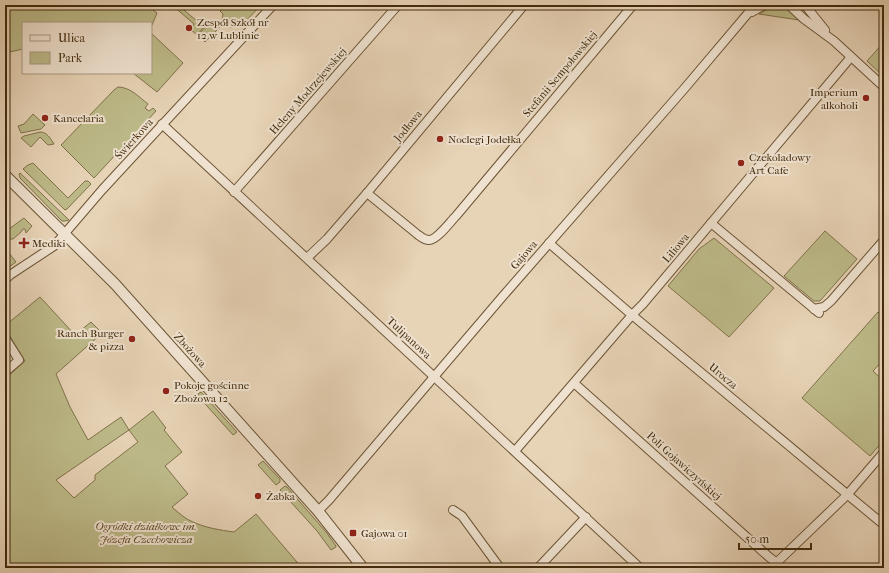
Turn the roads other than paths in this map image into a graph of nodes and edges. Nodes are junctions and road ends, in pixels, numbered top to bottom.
1 (273, 5) edge
2 (398, 5) edge
3 (524, 5) edge
4 (633, 5) edge
5 (755, 5) edge
6 (764, 5) edge
7 (789, 5) edge
8 (805, 5) edge
9 (747, 14) junction
10 (834, 41) junction
11 (851, 57) junction
12 (884, 87) edge
13 (162, 124) junction
14 (5, 175) edge
15 (234, 192) junction
16 (367, 193) junction
17 (711, 223) junction
18 (64, 234) junction
19 (884, 240) edge
20 (549, 243) junction
21 (307, 258) junction
22 (5, 280) edge
23 (632, 315) junction
24 (5, 338) edge
25 (5, 372) edge
26 (434, 376) junction
27 (574, 383) junction
28 (514, 451) junction
29 (884, 452) edge
30 (847, 495) junction
31 (453, 510) dead end
32 (318, 511) junction
33 (586, 517) junction
34 (884, 526) edge
35 (775, 567) edge
36 (363, 568) edge
37 (500, 568) edge
38 (538, 568) edge
39 (640, 568) edge

1 - 13 street, Świerkowa
2 - 15 street, Heleny Modrzejewskiej
3 - 16 street, Jodłowa
4 - 16 street, Stefanii Sempołowskiej
5 - 9 street, Gajowa
6 - 9 street, Gajowa
7 - 10 street
8 - 10 street
9 - 20 street, Gajowa
10 - 11 street
11 - 12 street
11 - 17 street, Liliowa
13 - 15 street, Tulipanowa
13 - 18 street, Świerkowa
14 - 18 street, Zbożowa
15 - 21 street, Tulipanowa
16 - 21 street, Jodłowa
17 - 19 street
17 - 23 street, Liliowa
18 - 22 street, Świerkowa
18 - 32 street, Zbożowa
20 - 23 street, Urocza
20 - 26 street, Gajowa
21 - 26 street, Tulipanowa
23 - 27 street, Liliowa
23 - 30 street, Urocza
24 - 25 street
26 - 28 street, Tulipanowa
26 - 32 street, Gajowa
27 - 28 street, Liliowa
27 - 35 street, Poli Gojawiczyńskiej
28 - 33 street, Tulipanowa
29 - 30 street
30 - 34 street, Urocza
30 - 35 street
31 - 37 street
32 - 36 street, Zbożowa
33 - 38 street
33 - 39 street, Tulipanowa

